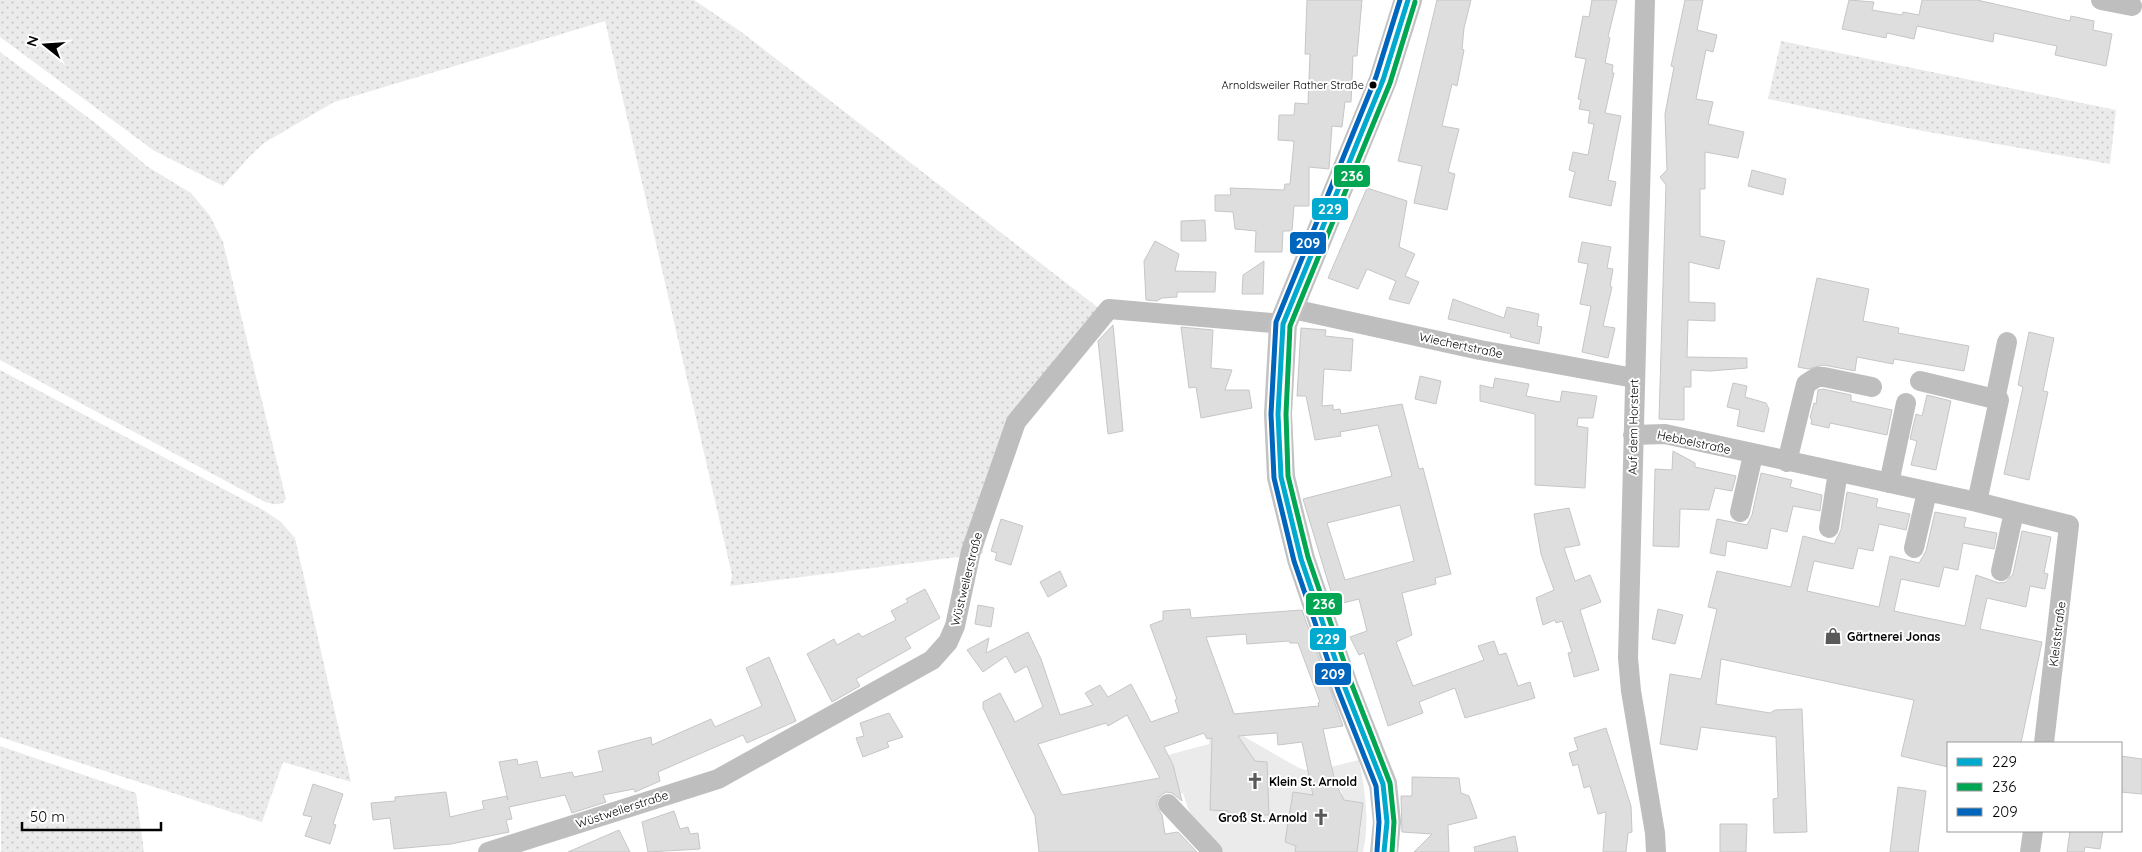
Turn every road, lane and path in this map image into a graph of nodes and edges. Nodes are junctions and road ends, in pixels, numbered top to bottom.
1 (1408, 0) edge
2 (1645, 0) edge
3 (2101, 0) edge
4 (2132, 6) dead end
5 (1285, 316) junction
6 (2007, 342) dead end
7 (1634, 378) junction
8 (1920, 381) dead end
9 (1872, 387) dead end
10 (1999, 400) junction
11 (1906, 403) dead end
12 (1633, 435) junction
13 (1754, 455) junction
14 (1787, 462) junction
15 (1838, 472) junction
16 (1889, 483) junction
17 (1927, 492) junction
18 (1977, 502) junction
19 (1740, 512) dead end
20 (2014, 512) junction
21 (2069, 525) joint
22 (1829, 528) dead end
23 (1914, 548) dead end
24 (2002, 571) dead end
25 (2044, 742) edge
26 (1168, 804) dead end
27 (2033, 832) edge
28 (488, 852) edge
29 (1213, 852) edge
30 (1384, 852) edge
31 (1656, 852) edge
32 (2030, 852) edge

1 - 5 main road
2 - 7 street, Auf dem Horstert
3 - 4 street
5 - 7 street, Wiechertstraße
5 - 28 street, Wüstweilerstraße
5 - 30 main road
6 - 10 street
7 - 12 street, Auf dem Horstert
8 - 10 street
9 - 14 street
10 - 18 street
11 - 16 street
12 - 13 street, Hebbelstraße
12 - 31 street, Auf dem Horstert
13 - 14 street, Hebbelstraße
13 - 19 street
14 - 15 street, Hebbelstraße
15 - 16 street, Hebbelstraße
15 - 22 street
16 - 17 street, Hebbelstraße
17 - 18 street, Hebbelstraße
17 - 23 street
18 - 20 street, Hebbelstraße
20 - 21 street, Hebbelstraße
20 - 24 street
21 - 25 street, Kleiststraße
26 - 29 street
27 - 32 street

